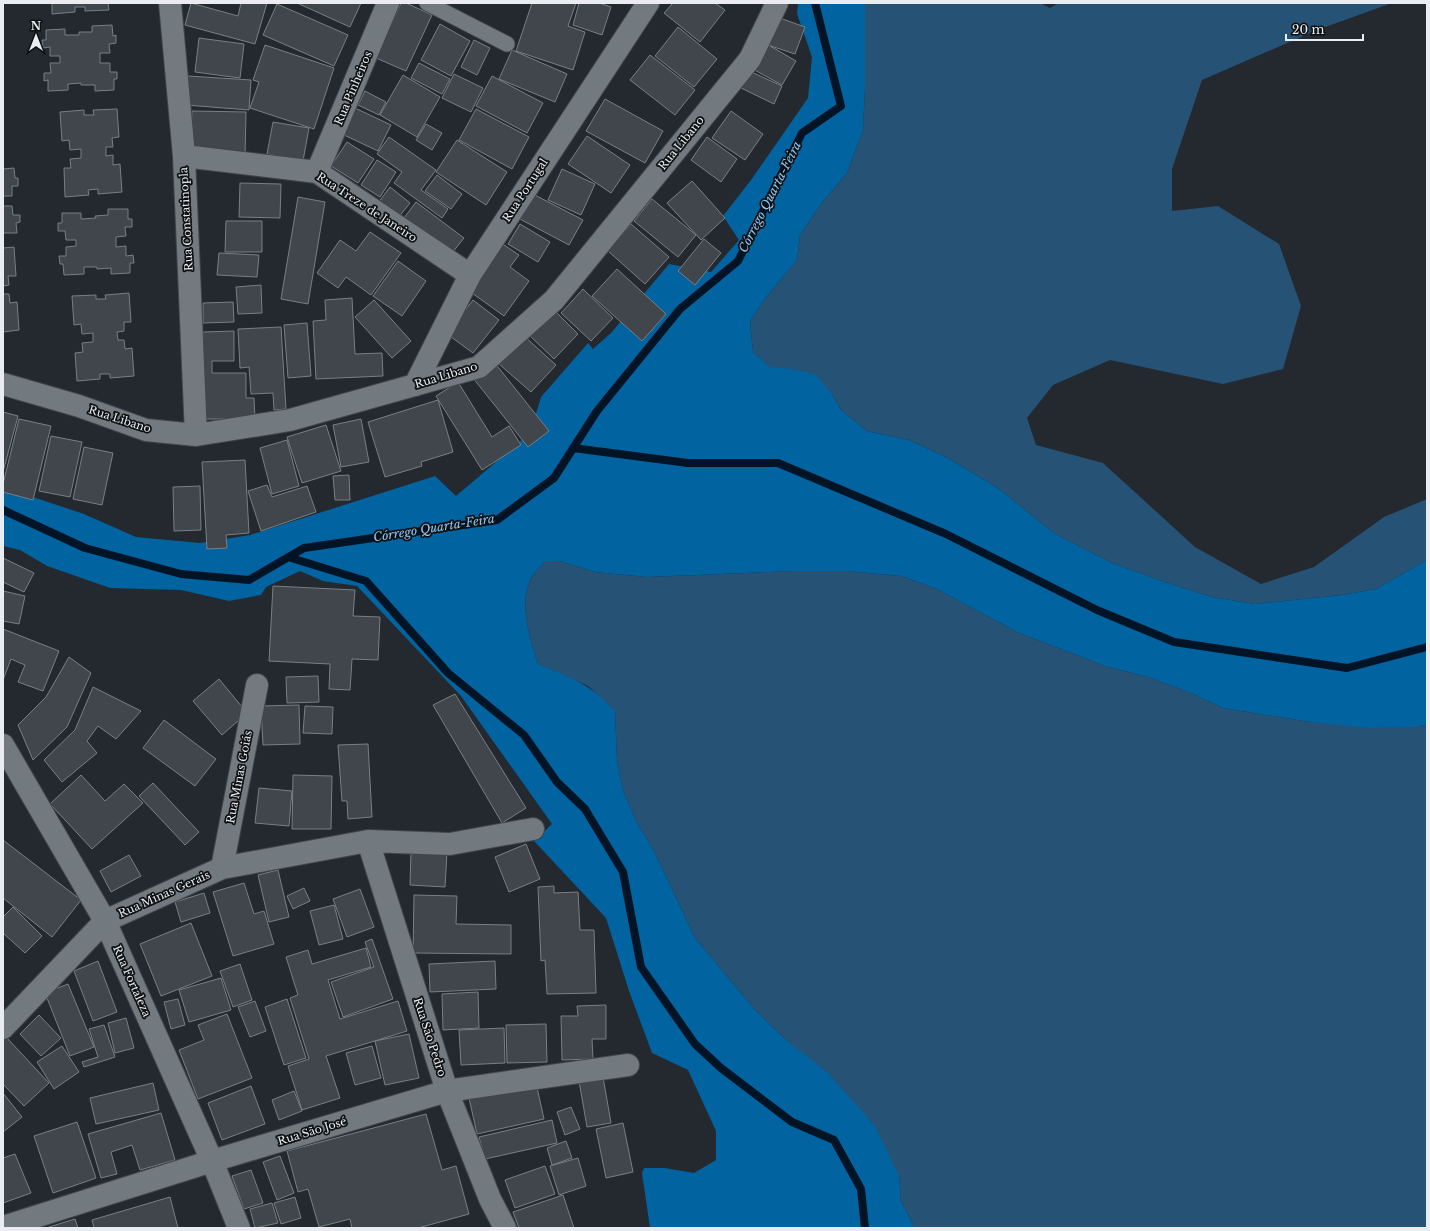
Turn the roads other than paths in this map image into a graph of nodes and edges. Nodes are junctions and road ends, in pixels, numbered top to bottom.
1 (170, 3) edge
2 (388, 3) edge
3 (427, 3) edge
4 (648, 3) edge
5 (777, 3) edge
6 (506, 44) dead end
7 (184, 156) junction
8 (317, 172) junction
9 (470, 275) junction
10 (3, 384) edge
11 (415, 385) junction
12 (196, 435) junction
13 (257, 685) dead end
14 (3, 745) edge
15 (533, 829) dead end
16 (368, 841) junction
17 (222, 868) junction
18 (105, 921) junction
19 (3, 1028) edge
20 (628, 1066) dead end
21 (447, 1091) junction
22 (212, 1161) junction
23 (3, 1227) edge
24 (239, 1228) edge
25 (505, 1228) edge

1 - 7 street, Rua Constatinopla
2 - 8 street, Rua Pinheiros
3 - 6 lane
4 - 9 street, Rua Portugal
5 - 11 street, Rua Libano
7 - 8 street, Rua Treze de Janeiro
7 - 12 street, Rua Constatinopla
8 - 9 street, Rua Treze de Janeiro
9 - 11 street, Rua Portugal
10 - 12 street, Rua Libano
11 - 12 street, Rua Libano
13 - 17 street, Rua Minas Goiás
14 - 18 street, Rua Fortaleza
15 - 16 street, Rua Minas Gerais
16 - 17 street, Rua Minas Gerais
16 - 21 street, Rua São Pedro
17 - 18 street, Rua Minas Gerais
18 - 19 street, Rua Minas Gerais
18 - 22 street, Rua Fortaleza
20 - 21 street, Rua São José
21 - 22 street, Rua São José
21 - 25 street, Rua São Pedro
22 - 23 street, Rua São José
22 - 24 street, Rua Fortaleza

